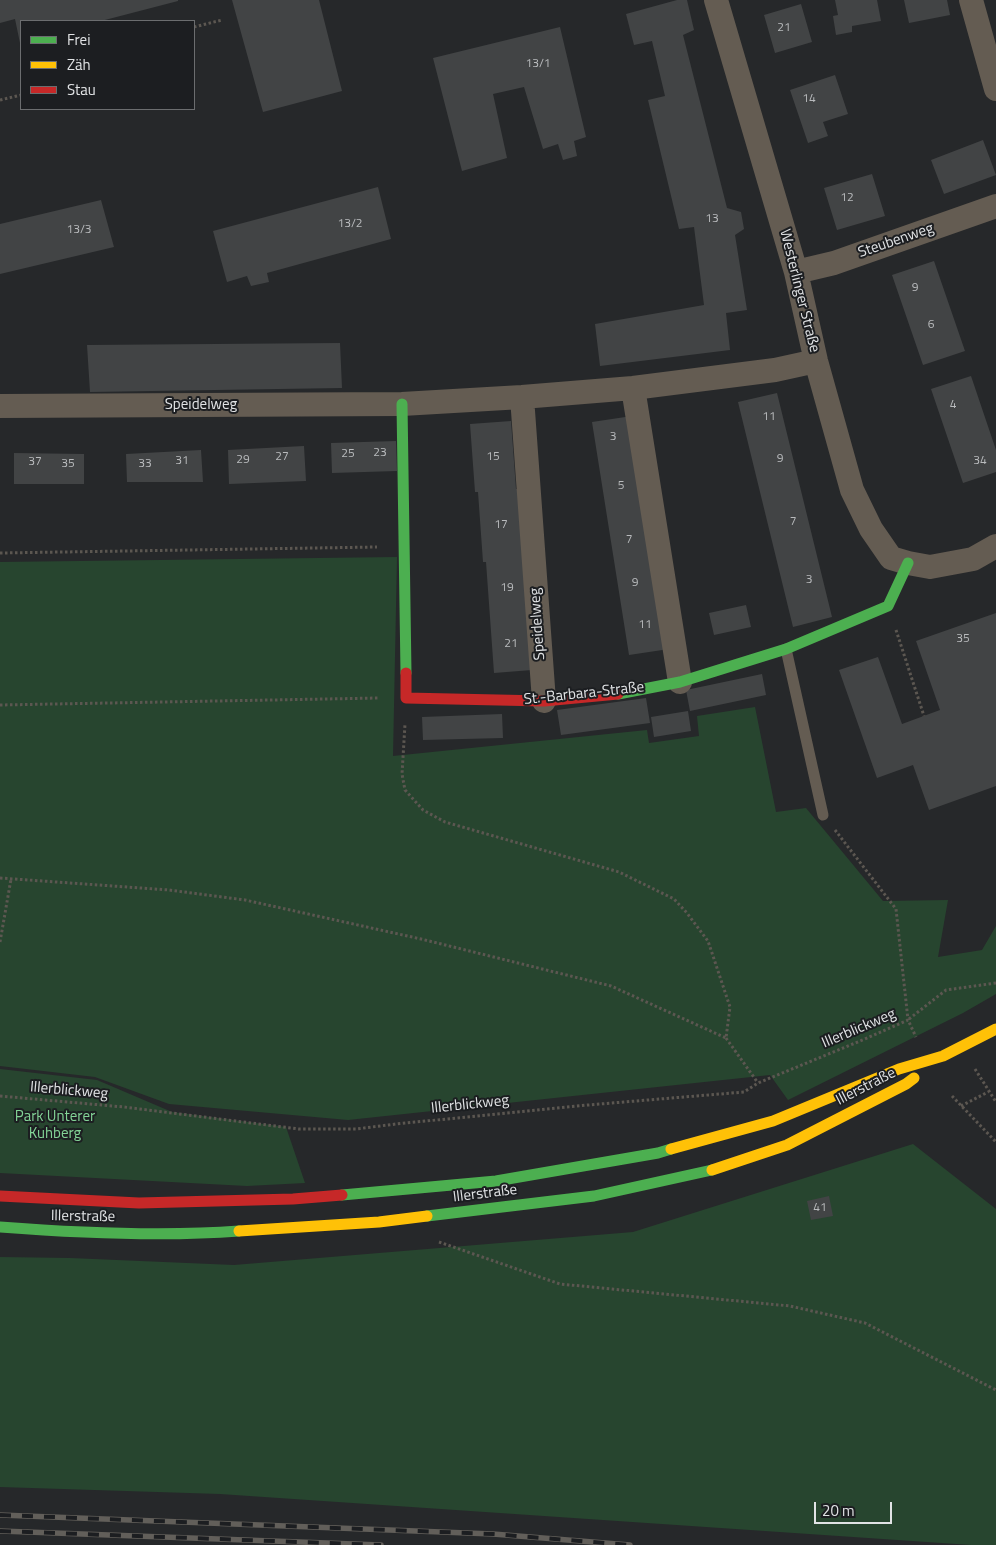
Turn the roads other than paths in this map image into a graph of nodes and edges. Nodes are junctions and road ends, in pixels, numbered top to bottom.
1 (716, 0) edge
2 (971, 0) edge
3 (996, 89) edge
4 (996, 206) edge
5 (796, 272) junction
6 (816, 361) junction
7 (632, 388) junction
8 (522, 397) junction
9 (402, 404) junction
10 (0, 406) edge
11 (996, 546) edge
12 (908, 563) junction
13 (786, 649) junction
14 (680, 682) junction
15 (544, 701) junction
16 (823, 815) road end
17 (996, 1029) edge
18 (943, 1056) junction
19 (0, 1196) edge
20 (0, 1228) edge

1 - 5 street, Westerlinger Straße
2 - 3 street
4 - 5 street, Steubenweg
5 - 6 street, Westerlinger Straße
6 - 7 street, Speidelweg
6 - 12 street, Westerlinger Straße
7 - 8 street, Speidelweg
7 - 14 street
8 - 9 street, Speidelweg
8 - 15 street, Speidelweg
9 - 10 street, Speidelweg
9 - 15 main road, St.-Barbara-Straße
11 - 12 street
12 - 13 main road, St.-Barbara-Straße
13 - 14 main road, St.-Barbara-Straße
13 - 16 lane
14 - 15 main road, St.-Barbara-Straße
17 - 18 main road, Illerstraße
18 - 19 main road, Illerstraße
18 - 20 main road, Illerstraße

